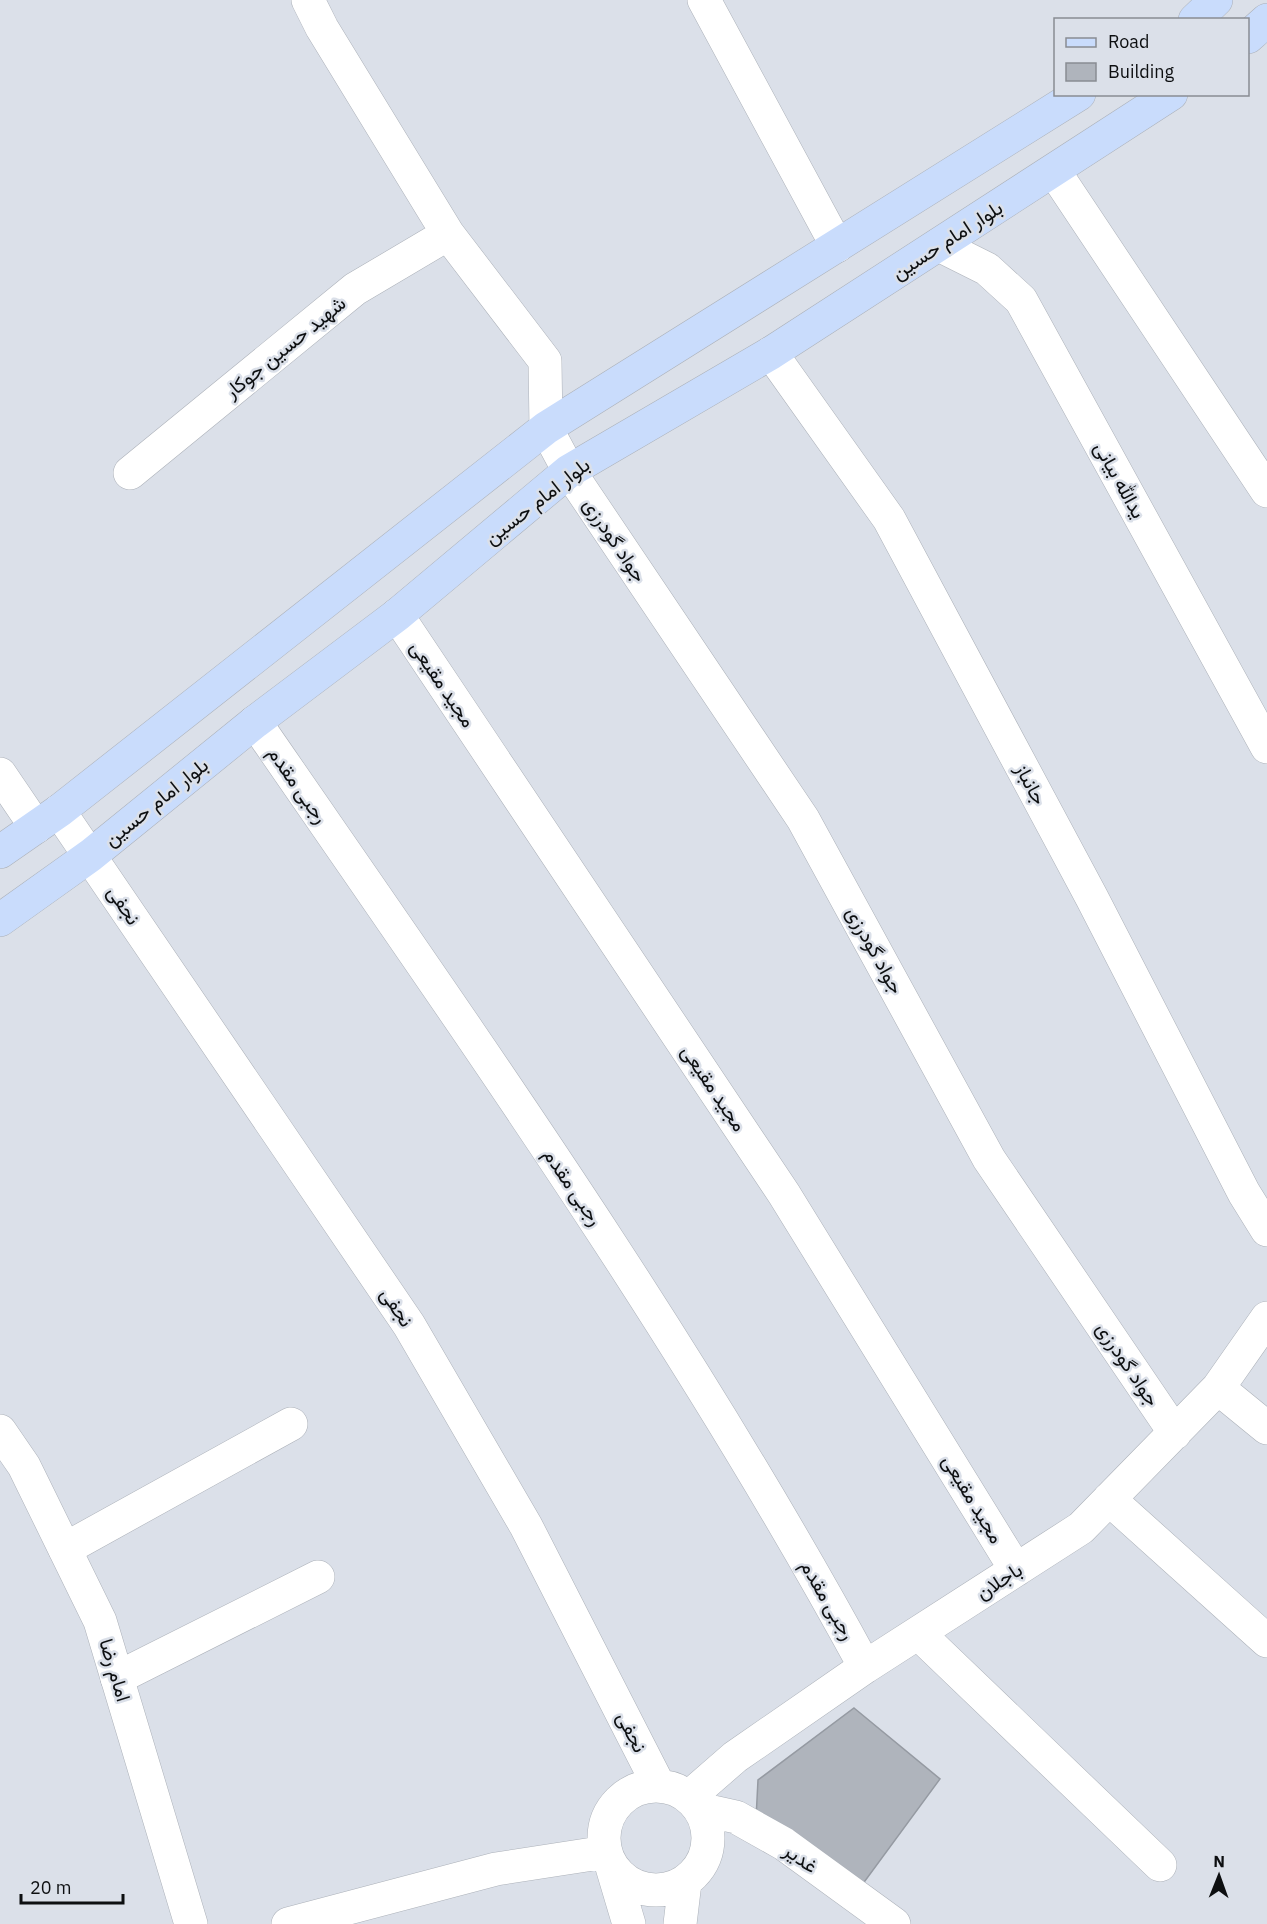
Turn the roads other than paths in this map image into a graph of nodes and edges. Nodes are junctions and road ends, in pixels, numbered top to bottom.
1 (308, 0) edge
2 (704, 0) edge
3 (1216, 0) edge
4 (1197, 18) edge
5 (1267, 20) edge
6 (1249, 36) edge
7 (1076, 96) edge
8 (1169, 96) edge
9 (1054, 171) junction
10 (448, 234) junction
11 (939, 245) junction
12 (837, 246) junction
13 (771, 353) junction
14 (546, 428) junction
15 (569, 471) junction
16 (130, 473) dead end
17 (1267, 491) edge
18 (397, 615) junction
19 (255, 722) junction
20 (1267, 747) edge
21 (0, 774) edge
22 (48, 819) junction
23 (0, 852) edge
24 (90, 855) junction
25 (0, 920) edge
26 (1267, 1230) edge
27 (1267, 1318) edge
28 (1218, 1388) junction
29 (291, 1424) dead end
30 (1267, 1428) edge
31 (0, 1431) edge
32 (1175, 1433) junction
33 (1109, 1499) junction
34 (65, 1549) junction
35 (1016, 1570) junction
36 (318, 1577) dead end
37 (918, 1633) junction
38 (1267, 1641) edge
39 (865, 1667) junction
40 (117, 1678) junction
41 (659, 1786) junction
42 (694, 1803) junction
43 (609, 1859) junction
44 (1161, 1865) dead end
45 (685, 1882) junction
46 (191, 1924) edge
47 (288, 1924) edge
48 (629, 1924) edge
49 (680, 1924) edge
50 (894, 1924) edge

1 - 10 street
2 - 12 street
3 - 4 main road
5 - 6 main road
7 - 12 main road
8 - 9 main road, بلوار امام حسین
9 - 11 main road, بلوار امام حسین
9 - 17 street
10 - 14 street
10 - 16 street, شهید حسین جوکار
11 - 13 main road, بلوار امام حسین
11 - 20 street, یدالله بیانی
12 - 14 main road
13 - 15 main road, بلوار امام حسین
13 - 26 street, جانباز
14 - 15 street, جواد گودرزی
14 - 22 main road
15 - 18 main road, بلوار امام حسین
15 - 32 street, جواد گودرزی
18 - 19 main road, بلوار امام حسین
18 - 35 street, مجید مقیعی
19 - 24 main road, بلوار امام حسین
19 - 39 street, رجبی مقدم
21 - 22 street, نجفی
22 - 23 main road
22 - 24 street, نجفی
24 - 25 main road, بلوار امام حسین
24 - 41 street, نجفی
27 - 28 street, باجلان
28 - 30 street
28 - 32 street, باجلان
29 - 34 street
31 - 34 street, امام رضا
32 - 33 street, باجلان
33 - 35 street, باجلان
33 - 38 street
34 - 40 street, امام رضا
35 - 37 street, باجلان
36 - 40 street
37 - 39 street, باجلان
37 - 44 street
39 - 42 street, باجلان
40 - 46 street, امام رضا
41 - 42 street
41 - 43 street
42 - 45 street
42 - 50 street, غدیر
43 - 45 street
43 - 47 street
43 - 48 street
45 - 49 street

